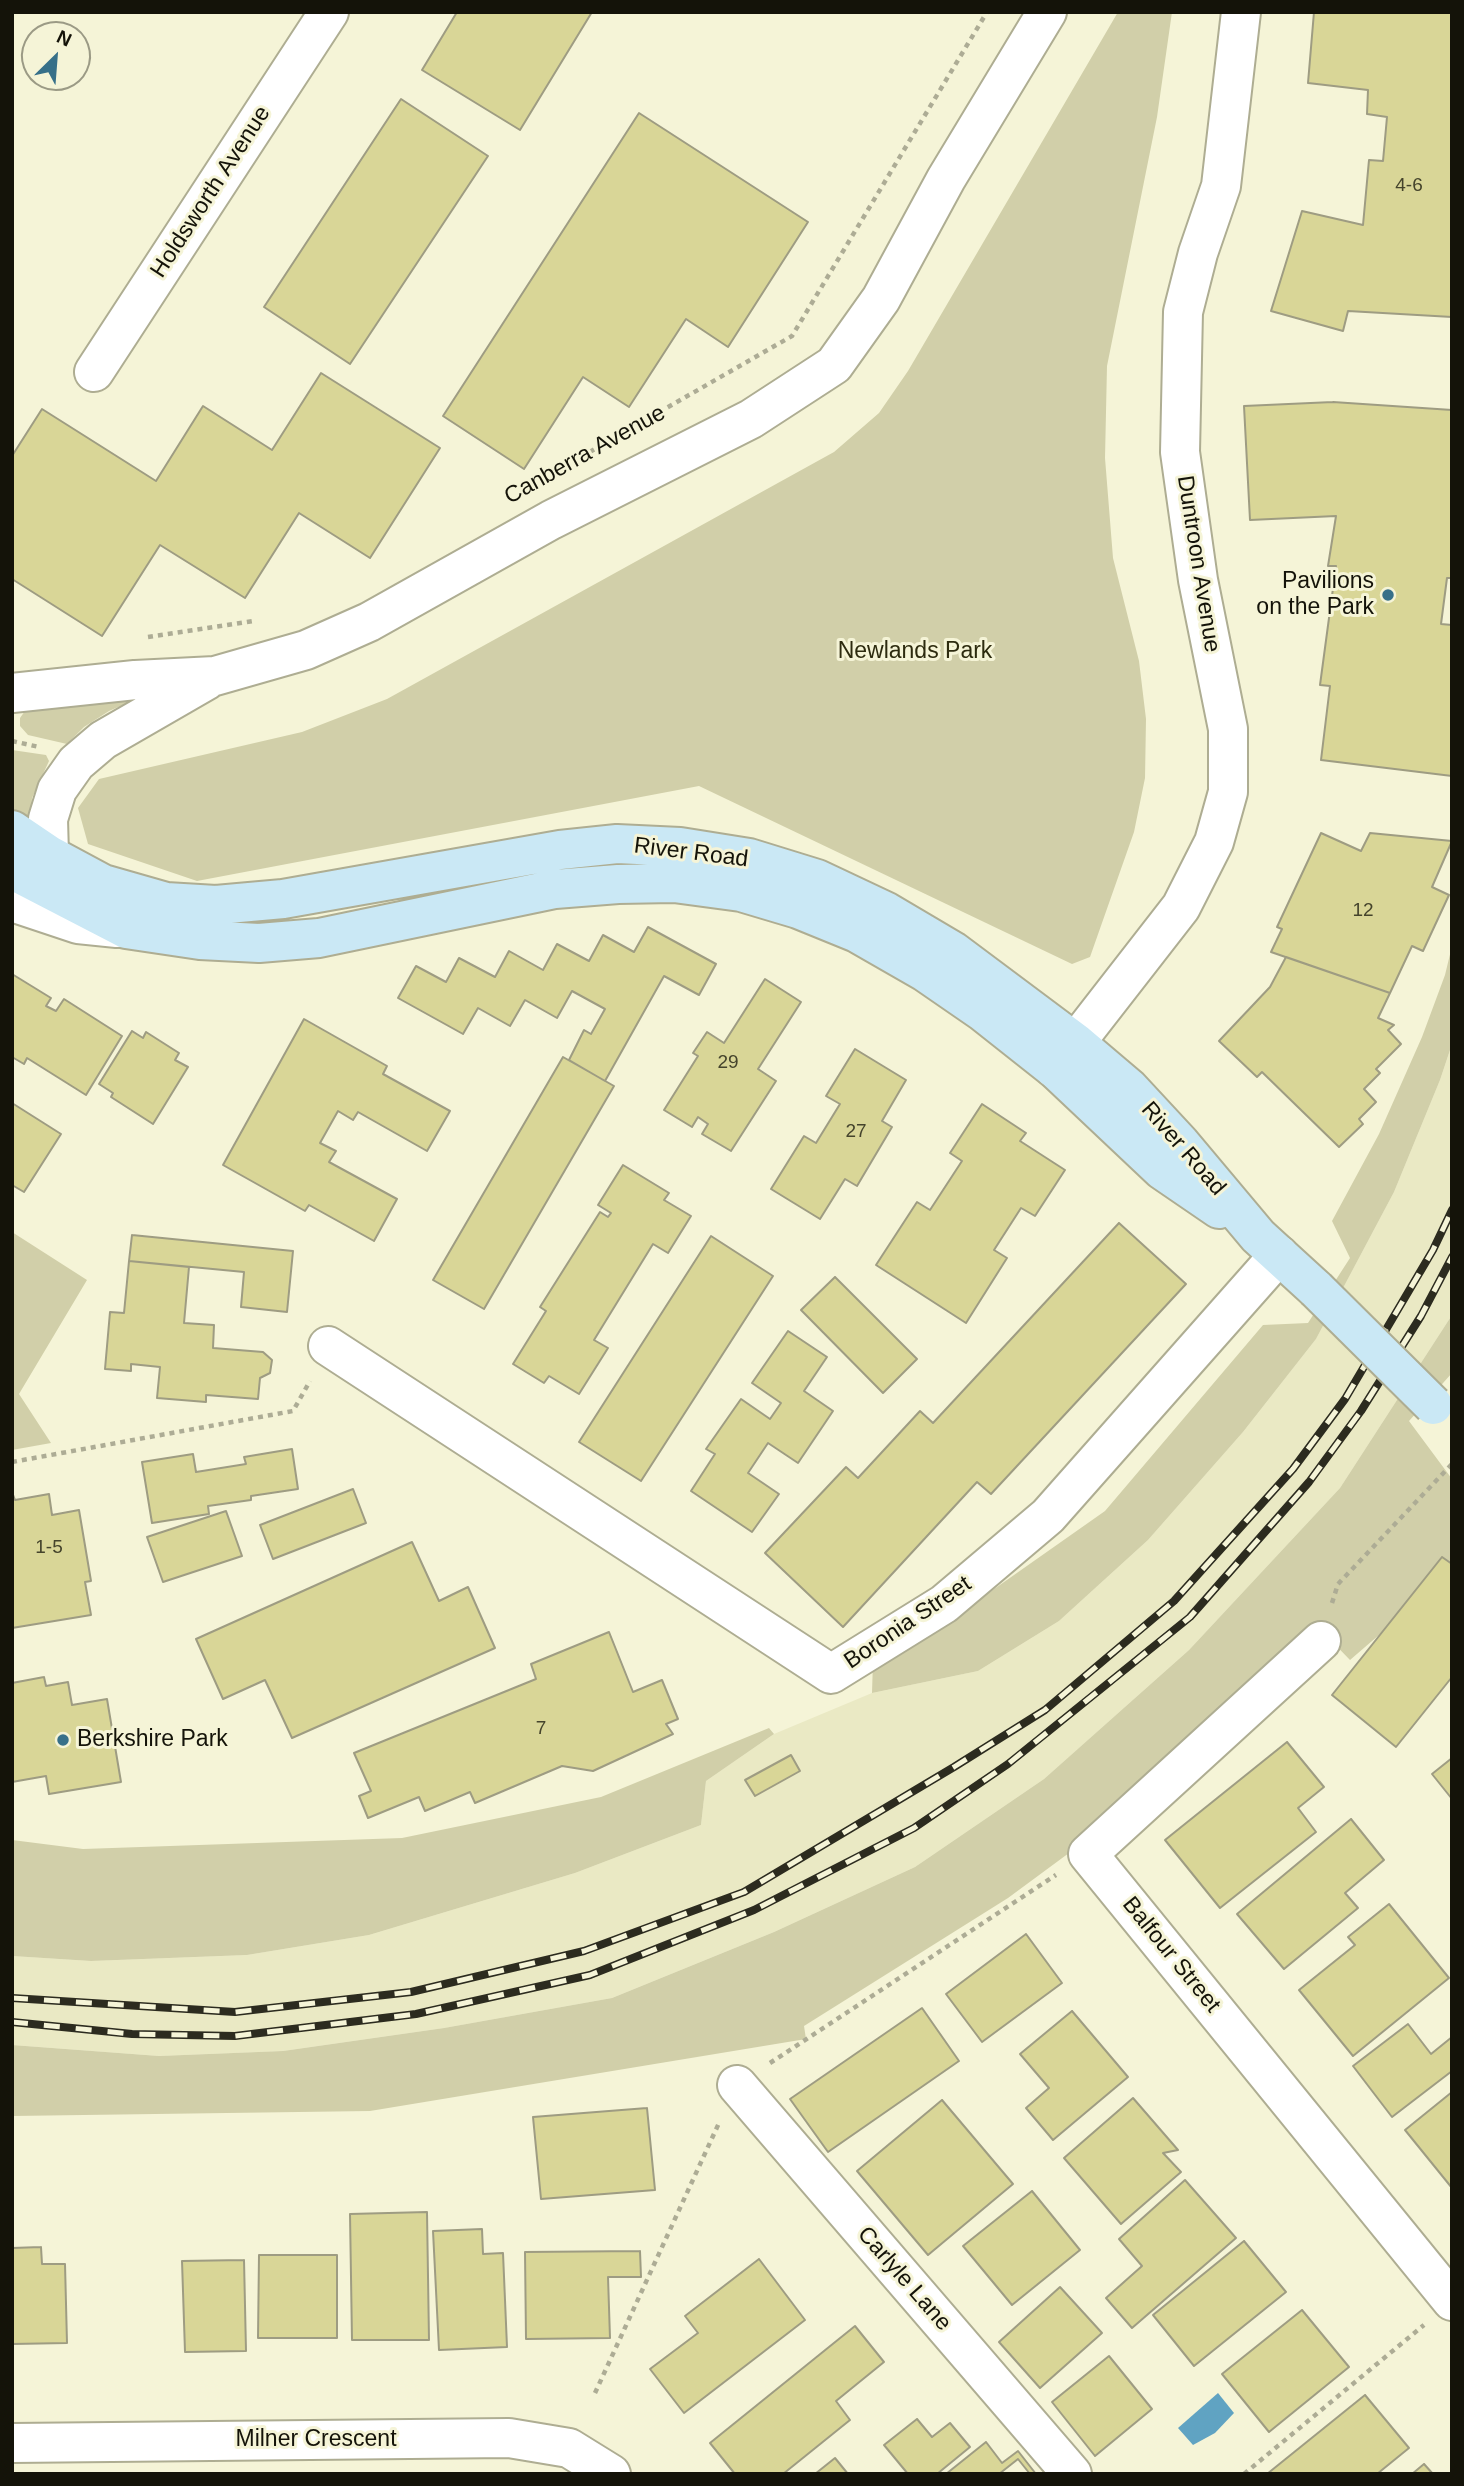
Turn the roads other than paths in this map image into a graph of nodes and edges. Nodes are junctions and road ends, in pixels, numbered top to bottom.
1 (329, 12) edge
2 (1047, 12) edge
3 (1241, 12) edge
4 (94, 372) dead end
5 (215, 676) junction
6 (12, 693) edge
7 (12, 830) edge
8 (49, 855) junction
9 (12, 870) edge
10 (12, 902) edge
11 (126, 929) junction
12 (1065, 1056) junction
13 (1269, 1245) junction
14 (328, 1346) dead end
15 (1442, 1414) edge
16 (1321, 1641) road end
17 (737, 2085) road end
18 (1452, 2301) edge
19 (12, 2443) edge
20 (611, 2474) edge
21 (1072, 2474) edge

1 - 4 street, Holdsworth Avenue
2 - 5 street, Canberra Avenue
3 - 12 street, Duntroon Avenue
5 - 6 street, Canberra Avenue
5 - 8 street, Canberra Avenue
7 - 8 main road, River Road
8 - 12 main road, River Road
9 - 11 main road, River Road
10 - 11 street
11 - 12 main road, River Road
12 - 13 main road, River Road
13 - 14 street, Boronia Street
13 - 15 main road, River Road, bridge
16 - 18 street, Balfour Street
17 - 21 street, Carlyle Lane
19 - 20 street, Milner Crescent

